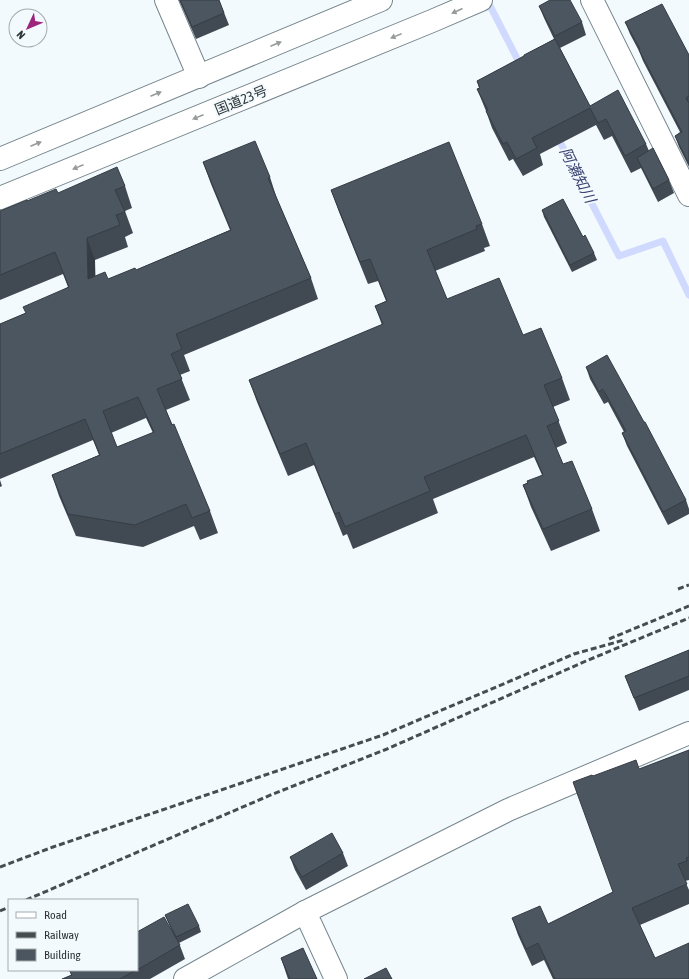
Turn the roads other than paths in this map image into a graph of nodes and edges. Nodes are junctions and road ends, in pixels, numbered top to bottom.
1 (166, 0) edge
2 (381, 0) edge
3 (481, 0) edge
4 (592, 0) edge
5 (199, 76) junction
6 (0, 159) edge
7 (689, 195) edge
8 (0, 198) edge
9 (689, 733) edge
10 (305, 912) junction
11 (185, 979) edge
12 (336, 979) edge

1 - 5 main road
5 -> 2 main road
3 -> 8 main road, 国道23号
4 - 7 main road
6 -> 5 main road
9 - 10 main road
10 - 11 main road
10 - 12 main road

